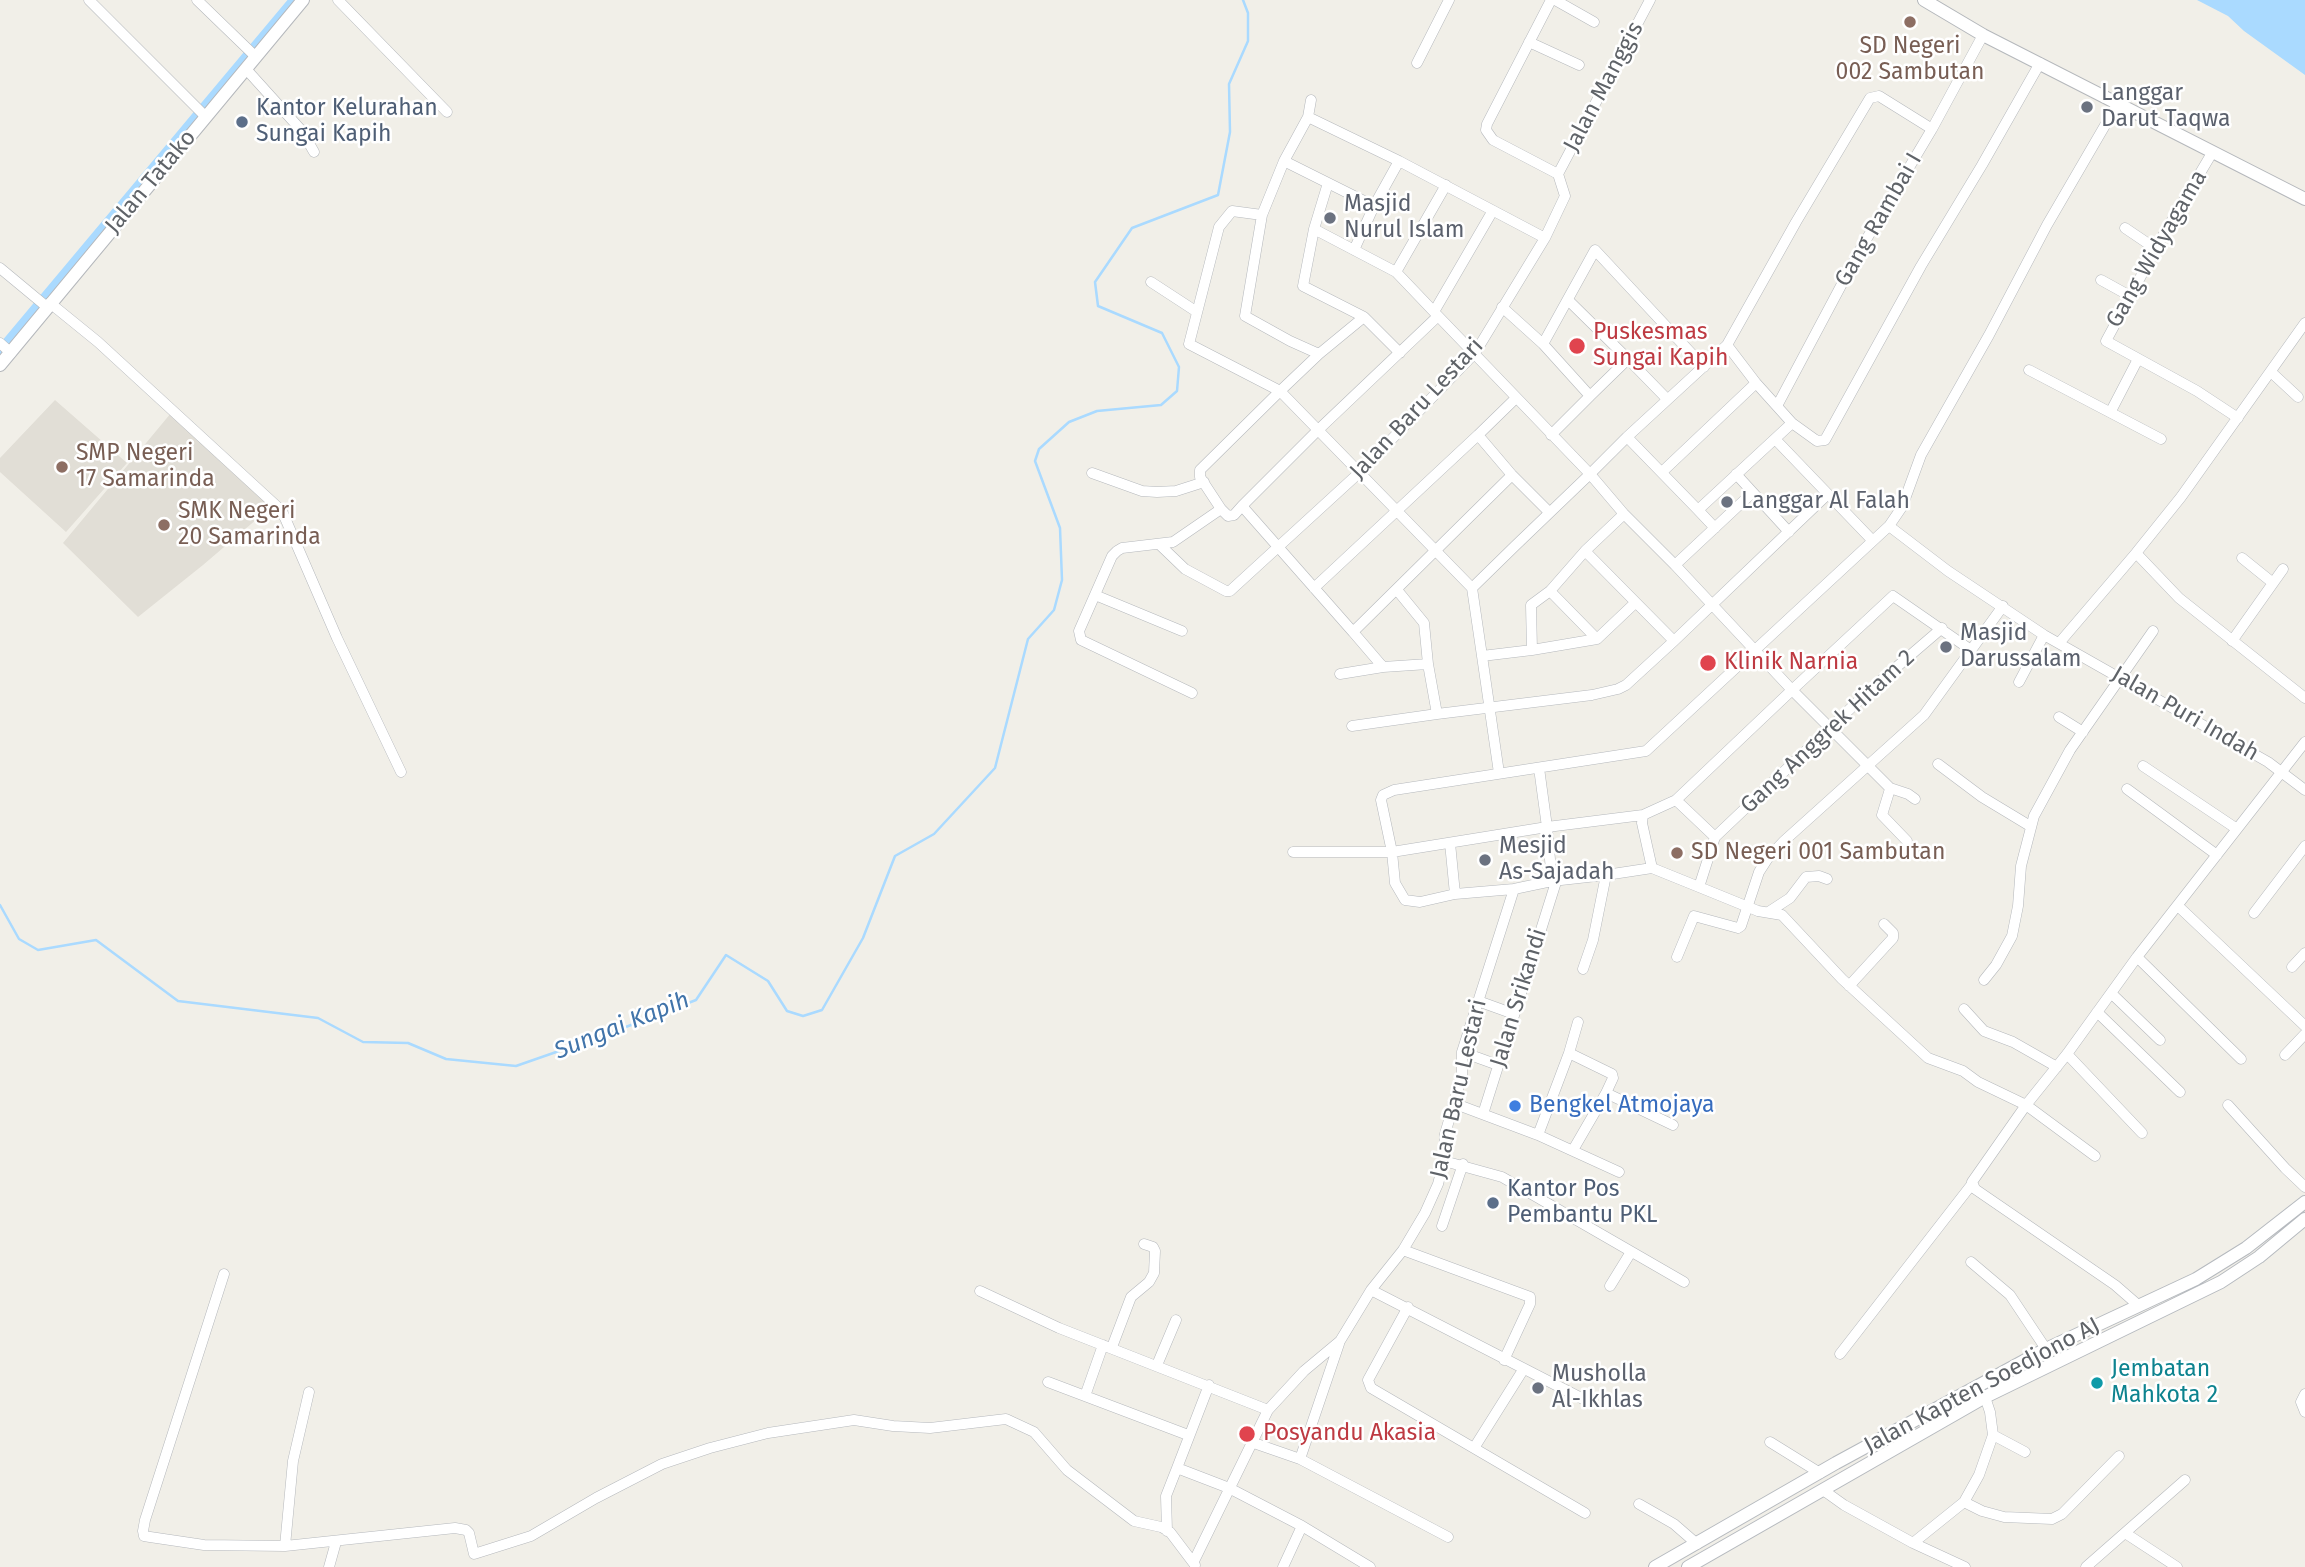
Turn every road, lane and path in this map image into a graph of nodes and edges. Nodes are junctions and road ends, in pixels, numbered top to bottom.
1 (89, 0) edge
2 (198, 0) edge
3 (303, 0) edge
4 (338, 0) edge
5 (1449, 0) edge
6 (1553, 0) edge
7 (1650, 0) edge
8 (1924, 0) edge
9 (1594, 22) dead end
10 (1983, 35) junction
11 (1529, 42) junction
12 (254, 56) junction
13 (1417, 63) dead end
14 (2040, 63) junction
15 (1579, 65) dead end
16 (246, 69) junction
17 (1311, 100) dead end
18 (2118, 103) junction
19 (447, 112) dead end
20 (203, 115) junction
21 (1308, 117) junction
22 (1931, 129) junction
23 (314, 152) dead end
24 (2212, 153) junction
25 (1284, 161) junction
26 (1399, 161) junction
27 (1558, 174) junction
28 (1328, 183) junction
29 (1446, 185) junction
30 (2305, 199) edge
31 (1374, 206) junction
32 (1492, 212) junction
33 (1262, 215) junction
34 (2125, 228) dead end
35 (1314, 229) junction
36 (1545, 238) junction
37 (2156, 249) junction
38 (1354, 250) junction
39 (0, 268) edge
40 (1396, 272) junction
41 (2101, 280) dead end
42 (1151, 282) dead end
43 (2130, 296) junction
44 (1568, 300) junction
45 (48, 305) junction
46 (1502, 307) junction
47 (1197, 312) junction
48 (1436, 313) junction
49 (1364, 317) junction
50 (2305, 323) edge
51 (0, 343) edge
52 (1543, 344) junction
53 (1727, 345) junction
54 (1400, 352) junction
55 (11, 353) junction
56 (1475, 353) junction
57 (1319, 354) junction
58 (1628, 359) junction
59 (2138, 359) junction
60 (0, 365) edge
61 (1704, 367) junction
62 (2029, 370) dead end
63 (2271, 372) junction
64 (1756, 383) junction
65 (1280, 391) junction
66 (1590, 396) junction
67 (2298, 397) dead end
68 (1515, 399) junction
69 (1667, 400) junction
70 (1777, 406) junction
71 (2111, 411) junction
72 (2238, 418) junction
73 (1792, 423) junction
74 (1318, 430) junction
75 (1479, 435) junction
76 (1551, 435) junction
77 (1627, 437) junction
78 (1775, 439) junction
79 (2161, 439) dead end
80 (1092, 472) dead end
81 (1360, 472) junction
82 (1662, 472) junction
83 (1590, 474) junction
84 (1736, 474) junction
85 (1512, 475) junction
86 (1203, 482) junction
87 (1752, 492) junction
88 (1828, 495) junction
89 (1242, 506) junction
90 (1221, 509) junction
91 (1698, 510) junction
92 (1397, 512) junction
93 (1549, 512) junction
94 (1624, 514) junction
95 (1889, 526) junction
96 (1715, 528) junction
97 (1789, 532) junction
98 (1872, 540) junction
99 (1160, 545) junction
100 (1279, 548) junction
101 (1435, 551) junction
102 (1585, 551) junction
103 (2137, 553) junction
104 (2242, 558) dead end
105 (1675, 565) junction
106 (2283, 569) dead end
107 (2273, 583) junction
108 (1314, 588) junction
109 (1472, 588) junction
110 (1397, 590) junction
111 (1550, 591) junction
112 (1095, 595) junction
113 (1635, 603) junction
114 (1713, 605) junction
115 (2003, 607) junction
116 (1942, 628) junction
117 (1182, 631) dead end
118 (2153, 631) dead end
119 (1353, 632) junction
120 (2044, 635) junction
121 (1597, 639) junction
122 (2232, 640) junction
123 (1674, 641) junction
124 (2060, 642) junction
125 (1532, 650) junction
126 (1754, 650) junction
127 (1971, 650) junction
128 (1482, 656) junction
129 (1428, 664) junction
130 (1383, 667) junction
131 (1340, 674) dead end
132 (2122, 677) junction
133 (2019, 682) dead end
134 (1792, 690) junction
135 (1192, 693) dead end
136 (2305, 698) edge
137 (1489, 708) junction
138 (1437, 714) junction
139 (2059, 717) dead end
140 (1352, 726) dead end
141 (1828, 729) junction
142 (2082, 732) junction
143 (2305, 742) edge
144 (1938, 764) dead end
145 (2143, 766) dead end
146 (1867, 767) junction
147 (1539, 768) junction
148 (401, 772) dead end
149 (2283, 772) junction
150 (1499, 773) junction
151 (1891, 789) junction
152 (2127, 789) dead end
153 (2305, 790) edge
154 (1915, 799) dead end
155 (1676, 800) junction
156 (1643, 815) junction
157 (2030, 826) junction
158 (1547, 827) junction
159 (2237, 829) junction
160 (1715, 836) junction
161 (1908, 841) dead end
162 (1450, 843) junction
163 (2305, 846) edge
164 (1293, 852) dead end
165 (1392, 852) junction
166 (2217, 855) junction
167 (1652, 868) junction
168 (1606, 875) junction
169 (1827, 879) dead end
170 (1554, 882) junction
171 (1699, 887) junction
172 (1514, 889) junction
173 (1455, 894) junction
174 (1747, 905) junction
175 (2178, 906) junction
176 (1769, 911) junction
177 (2254, 913) dead end
178 (1884, 924) dead end
179 (2305, 953) edge
180 (1677, 957) dead end
181 (2137, 957) junction
182 (2292, 967) dead end
183 (1583, 969) dead end
184 (1984, 980) dead end
185 (1849, 986) junction
186 (2112, 993) junction
187 (1478, 1000) junction
188 (1964, 1009) dead end
189 (2097, 1012) junction
190 (1514, 1014) junction
191 (1578, 1023) dead end
192 (2305, 1026) edge
193 (2305, 1034) edge
194 (2160, 1040) dead end
195 (1462, 1052) junction
196 (1569, 1053) junction
197 (2067, 1054) junction
198 (2285, 1055) dead end
199 (2241, 1059) dead end
200 (1498, 1065) junction
201 (2057, 1067) junction
202 (2180, 1092) dead end
203 (1606, 1093) junction
204 (1453, 1103) junction
205 (2026, 1105) junction
206 (2228, 1105) dead end
207 (1483, 1114) junction
208 (1673, 1125) dead end
209 (2142, 1133) dead end
210 (1538, 1135) junction
211 (1573, 1150) junction
212 (2095, 1156) dead end
213 (1444, 1161) junction
214 (1463, 1164) junction
215 (1619, 1172) dead end
216 (1972, 1184) junction
217 (2305, 1187) edge
218 (2305, 1202) edge
219 (2305, 1219) edge
220 (1442, 1226) dead end
221 (1144, 1244) dead end
222 (1403, 1250) junction
223 (1631, 1252) junction
224 (1971, 1262) dead end
225 (224, 1274) dead end
226 (1684, 1282) dead end
227 (1610, 1286) dead end
228 (1371, 1290) junction
229 (980, 1291) dead end
230 (2138, 1305) junction
231 (1408, 1307) junction
232 (1177, 1321) dead end
233 (1340, 1341) junction
234 (1108, 1346) junction
235 (2046, 1349) junction
236 (1840, 1354) dead end
237 (1504, 1360) junction
238 (1157, 1365) junction
239 (1523, 1370) junction
240 (1048, 1382) dead end
241 (1209, 1385) junction
242 (309, 1392) dead end
243 (2305, 1394) edge
244 (1085, 1396) junction
245 (1985, 1397) junction
246 (1587, 1401) dead end
247 (1268, 1410) junction
248 (2305, 1412) edge
249 (1188, 1435) junction
250 (1993, 1436) junction
251 (1770, 1442) dead end
252 (1251, 1443) junction
253 (1474, 1448) junction
254 (2025, 1452) dead end
255 (2119, 1456) dead end
256 (1300, 1459) junction
257 (1836, 1464) junction
258 (1177, 1468) junction
259 (1820, 1473) junction
260 (1845, 1477) junction
261 (2185, 1480) dead end
262 (1228, 1488) junction
263 (1823, 1489) junction
264 (1964, 1502) junction
265 (1639, 1504) dead end
266 (1585, 1513) dead end
267 (1303, 1526) junction
268 (1167, 1531) junction
269 (2125, 1533) junction
270 (1448, 1537) dead end
271 (336, 1542) junction
272 (1913, 1543) junction
273 (1697, 1544) junction
274 (285, 1546) junction
275 (474, 1554) junction
276 (1195, 1564) edge
277 (329, 1567) edge
278 (475, 1567) edge
279 (1283, 1567) edge
280 (1370, 1567) edge
281 (1655, 1567) edge
282 (1688, 1567) edge
283 (1965, 1567) edge
284 (2086, 1567) edge
285 (2177, 1567) edge

1 - 20 street
2 - 12 street
3 - 12 main road, Jalan Tatako
4 - 19 street
5 - 13 street
6 - 9 street
6 - 11 street
7 - 27 street, Jalan Manggis
8 - 10 main road
10 - 14 main road
10 - 22 street, Gang Rambai I
11 - 15 street
11 - 27 street
12 - 16 main road, Jalan Tatako
14 - 18 main road
14 - 73 street
16 - 20 main road, Jalan Tatako
16 - 23 street
17 - 21 street
18 - 24 main road
18 - 95 street
20 - 45 main road, Jalan Tatako
21 - 25 street
21 - 26 street
22 - 53 street
22 - 70 street, Gang Rambai I
24 - 30 main road
24 - 37 street, Gang Widyagama
25 - 28 street
25 - 33 street
26 - 29 street
26 - 31 street
27 - 36 street, Jalan Baru Lestari
28 - 31 street
28 - 35 street
29 - 32 street
29 - 40 street
31 - 38 street
32 - 36 street
32 - 48 street
33 - 47 street
33 - 57 street
34 - 37 street
35 - 38 street
35 - 49 street
36 - 46 street, Jalan Baru Lestari
37 - 43 street, Gang Widyagama
38 - 40 street
39 - 45 street
40 - 48 street
41 - 43 street
42 - 47 street
43 - 59 street, Gang Widyagama
44 - 52 street
44 - 58 street
44 - 61 street
45 - 55 main road, Jalan Tatako
45 - 148 street
46 - 52 street
46 - 56 street, Jalan Baru Lestari
47 - 65 street
48 - 54 street
48 - 56 street
49 - 54 street
49 - 57 street
50 - 63 street
51 - 55 street
52 - 66 street
53 - 61 street
53 - 64 street
54 - 74 street
55 - 60 main road, Jalan Tatako
56 - 68 street
56 - 81 street, Jalan Baru Lestari
57 - 65 street
58 - 66 street
58 - 69 street
59 - 71 street
59 - 72 street
61 - 69 street
62 - 71 street
63 - 67 street
63 - 72 street
64 - 70 street
64 - 82 street
65 - 74 street
65 - 86 street
66 - 76 street
68 - 75 street
68 - 76 street
69 - 77 street
70 - 73 street
71 - 79 street
72 - 103 street
73 - 78 street
74 - 81 street
74 - 89 street
75 - 85 street
75 - 92 street
76 - 83 street
77 - 82 street
77 - 83 street
78 - 84 street
78 - 88 street
80 - 86 street
81 - 92 street
81 - 100 street, Jalan Baru Lestari
82 - 91 street
83 - 93 street
83 - 94 street
84 - 87 street
84 - 91 street
85 - 93 street
85 - 101 street
86 - 90 street
87 - 96 street
87 - 97 street
88 - 97 street
88 - 98 street
89 - 90 street
89 - 100 street
90 - 99 street
91 - 96 street
92 - 101 street
92 - 108 street
93 - 109 street
94 - 102 street
94 - 105 street
95 - 98 street
95 - 115 street, Jalan Puri Indah
96 - 105 street
97 - 114 street
98 - 126 street
99 - 100 street, Jalan Baru Lestari
99 - 112 street
100 - 108 street
101 - 109 street
101 - 110 street
102 - 111 street
102 - 113 street
103 - 122 street
103 - 124 street
104 - 107 street
105 - 114 street
106 - 107 street
107 - 122 street
108 - 119 street
109 - 128 street
110 - 119 street
110 - 129 street
111 - 121 street
111 - 125 street
112 - 117 street
112 - 135 street
113 - 121 street
113 - 123 street
114 - 123 street
114 - 126 street
115 - 120 street, Jalan Puri Indah
115 - 127 street
116 - 127 street
116 - 134 street
116 - 141 street, Gang Anggrek Hitam 2
118 - 132 street
119 - 130 street
120 - 124 street, Jalan Puri Indah
120 - 133 street
121 - 125 street
122 - 136 street
123 - 137 street
124 - 132 street, Jalan Puri Indah
125 - 128 street
126 - 134 street
126 - 147 street
127 - 146 street
128 - 137 street
129 - 130 street
129 - 138 street
130 - 131 street
132 - 142 street
132 - 149 street, Jalan Puri Indah
134 - 141 street
134 - 155 street
137 - 138 street
137 - 150 street
138 - 140 street
139 - 142 street
141 - 146 street
141 - 160 street, Gang Anggrek Hitam 2
142 - 157 street
143 - 149 street
144 - 157 street
145 - 159 street
146 - 151 street
146 - 174 street
147 - 150 street
147 - 158 street
149 - 153 street, Jalan Puri Indah
149 - 159 street
150 - 165 street
151 - 154 street
151 - 161 street
152 - 166 street
155 - 156 street
155 - 160 street
156 - 158 street
156 - 167 street
157 - 184 street
158 - 162 street
158 - 170 street
159 - 166 street
160 - 171 street
162 - 165 street
162 - 173 street
163 - 177 street
164 - 165 street
165 - 173 street
166 - 175 street
167 - 168 street
167 - 171 street
168 - 170 street
168 - 183 street
169 - 176 street
170 - 172 street
170 - 190 street, Jalan Srikandi
171 - 174 street
172 - 173 street
172 - 187 street, Jalan Baru Lestari
174 - 176 street
174 - 180 street
175 - 181 street
175 - 192 street
176 - 185 street
178 - 185 street
179 - 182 street
181 - 186 street
181 - 199 street
185 - 205 street
186 - 189 street
186 - 194 street
187 - 190 street
187 - 195 street, Jalan Baru Lestari
188 - 201 street
189 - 197 street
189 - 202 street
190 - 200 street, Jalan Srikandi
191 - 196 street
193 - 198 street
195 - 200 street
195 - 204 street, Jalan Baru Lestari
196 - 203 street
196 - 210 street
197 - 201 street
197 - 209 street
200 - 207 street, Jalan Srikandi
201 - 205 street
203 - 208 street
203 - 211 street
204 - 207 street
204 - 213 street, Jalan Baru Lestari
205 - 212 street
205 - 216 street
206 - 217 street
207 - 210 street
210 - 211 street
211 - 215 street
213 - 214 street
213 - 222 street, Jalan Baru Lestari
214 - 220 street
214 - 223 street
216 - 230 street
216 - 236 street
218 - 230 main road, Jalan Kapten Soedjono AJ
219 - 245 main road, Jalan Kapten Soedjono AJ
221 - 234 street
222 - 228 street, Jalan Baru Lestari
222 - 237 street
223 - 226 street
223 - 227 street
224 - 235 street
225 - 274 street
228 - 231 street
228 - 233 street, Jalan Baru Lestari
229 - 234 street
230 - 235 main road, Jalan Kapten Soedjono AJ
231 - 237 street
231 - 253 street
232 - 238 street
233 - 247 street, Jalan Baru Lestari
233 - 256 street
234 - 238 street
234 - 244 street
235 - 257 main road, Jalan Kapten Soedjono AJ
237 - 239 street
238 - 241 street
239 - 246 street
239 - 253 street
240 - 244 street
241 - 247 street
241 - 249 street
242 - 274 street
243 - 248 street
244 - 249 street
245 - 250 street
245 - 260 main road, Jalan Kapten Soedjono AJ
247 - 252 street, Jalan Baru Lestari
249 - 258 street
250 - 254 street
250 - 264 street
251 - 259 street
252 - 256 street
252 - 262 street, Jalan Baru Lestari
253 - 266 street
255 - 264 street
256 - 270 street
257 - 259 main road, Jalan Kapten Soedjono AJ
257 - 260 main road
258 - 262 street
258 - 268 street
259 - 273 main road, Jalan Kapten Soedjono AJ
260 - 263 main road, Jalan Kapten Soedjono AJ
261 - 269 street
262 - 267 street
262 - 276 street, Jalan Baru Lestari
263 - 272 street
263 - 282 main road, Jalan Kapten Soedjono AJ
264 - 272 street
265 - 273 street
267 - 279 street
267 - 280 street
268 - 275 street
268 - 276 street
269 - 284 street
269 - 285 street
271 - 274 street
271 - 275 street
271 - 277 street
272 - 283 street
273 - 281 main road, Jalan Kapten Soedjono AJ
275 - 278 street

